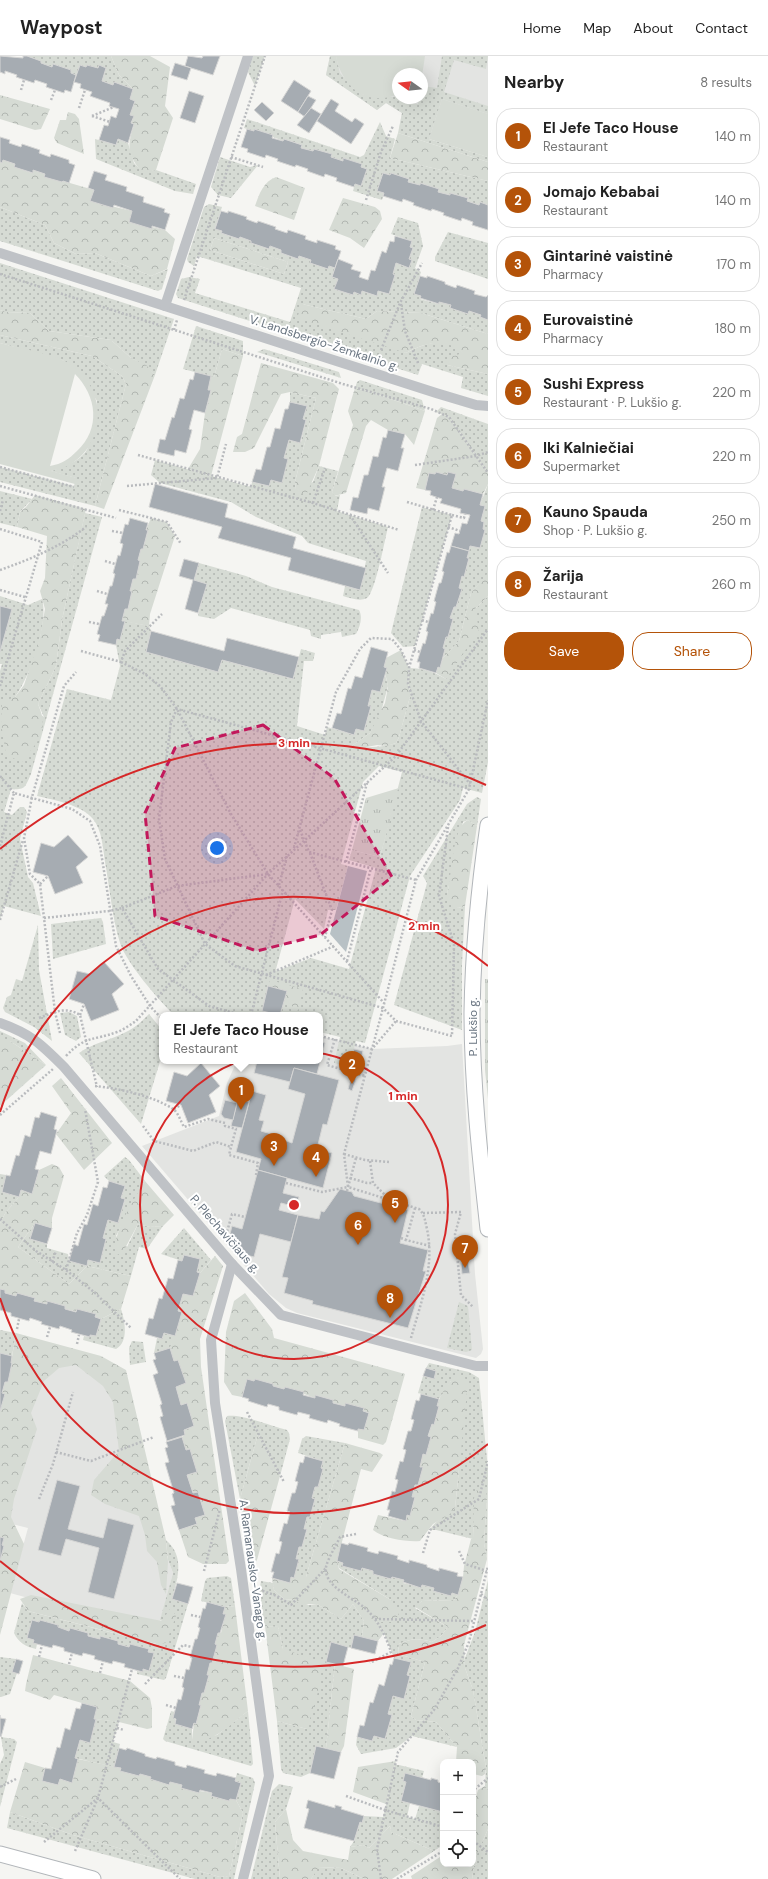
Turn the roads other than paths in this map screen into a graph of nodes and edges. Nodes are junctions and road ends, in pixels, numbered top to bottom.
1 (248, 56) edge
2 (0, 253) edge
3 (165, 306) junction
4 (476, 405) junction
5 (488, 406) edge
6 (488, 411) edge
7 (488, 825) edge
8 (0, 1023) edge
9 (488, 1230) edge
10 (232, 1264) junction
11 (488, 1366) edge
12 (0, 1854) edge
13 (93, 1879) edge
14 (243, 1879) edge

1 - 3 street
2 - 3 street, V. Landsbergio-Žemkalnio g.
3 - 4 street, V. Landsbergio-Žemkalnio g.
4 - 5 street, V. Landsbergio-Žemkalnio g.
4 - 6 street, V. Landsbergio-Žemkalnio g.
7 - 9 main road, P. Lukšio g.
8 - 10 street, P. Plechavičiaus g.
10 - 11 street, P. Plechavičiaus g.
10 - 14 street, A. Ramanausko-Vanago g.
12 - 13 main road

